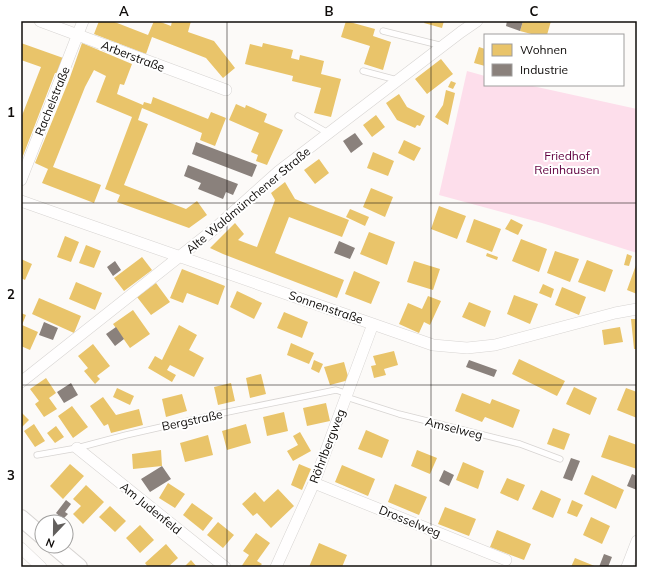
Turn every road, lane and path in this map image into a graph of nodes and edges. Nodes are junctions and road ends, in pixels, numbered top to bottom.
1 (40, 21) edge
2 (83, 21) edge
3 (477, 21) edge
4 (383, 31) dead end
5 (78, 35) junction
6 (443, 46) junction
7 (363, 71) dead end
8 (398, 80) junction
9 (226, 90) dead end
10 (298, 116) dead end
11 (328, 133) junction
12 (21, 180) edge
13 (21, 201) edge
14 (180, 257) junction
15 (637, 309) edge
16 (373, 324) junction
17 (21, 382) edge
18 (347, 395) junction
19 (77, 448) junction
20 (37, 456) dead end
21 (560, 459) dead end
22 (314, 483) junction
23 (21, 518) edge
24 (34, 529) edge
25 (637, 541) edge
26 (21, 548) edge
27 (64, 554) edge
28 (506, 560) dead end
29 (41, 567) edge
30 (79, 567) edge
31 (225, 567) edge
32 (276, 567) edge
33 (627, 567) edge

1 - 5 street, Arberstraße
2 - 5 street, Rachelstraße
3 - 6 street, Alte Waldmünchener Straße
4 - 6 lane
5 - 9 street, Arberstraße
5 - 12 street, Rachelstraße
6 - 8 street, Alte Waldmünchener Straße
7 - 8 lane
8 - 11 street, Alte Waldmünchener Straße
10 - 11 lane
11 - 14 street, Alte Waldmünchener Straße
13 - 14 street, Sonnenstraße
14 - 16 street, Sonnenstraße
14 - 17 street, Alte Waldmünchener Straße
15 - 16 street, Sonnenstraße
16 - 18 street, Röhrlbergweg
18 - 19 lane, Bergstraße
18 - 21 lane, Amselweg
18 - 22 street, Röhrlbergweg
19 - 20 lane, Bergstraße
19 - 31 street, Am Judenfeld
22 - 28 street, Drosselweg
22 - 32 street, Röhrlbergweg
23 - 24 main road
25 - 33 street
26 - 29 street
27 - 30 main road

